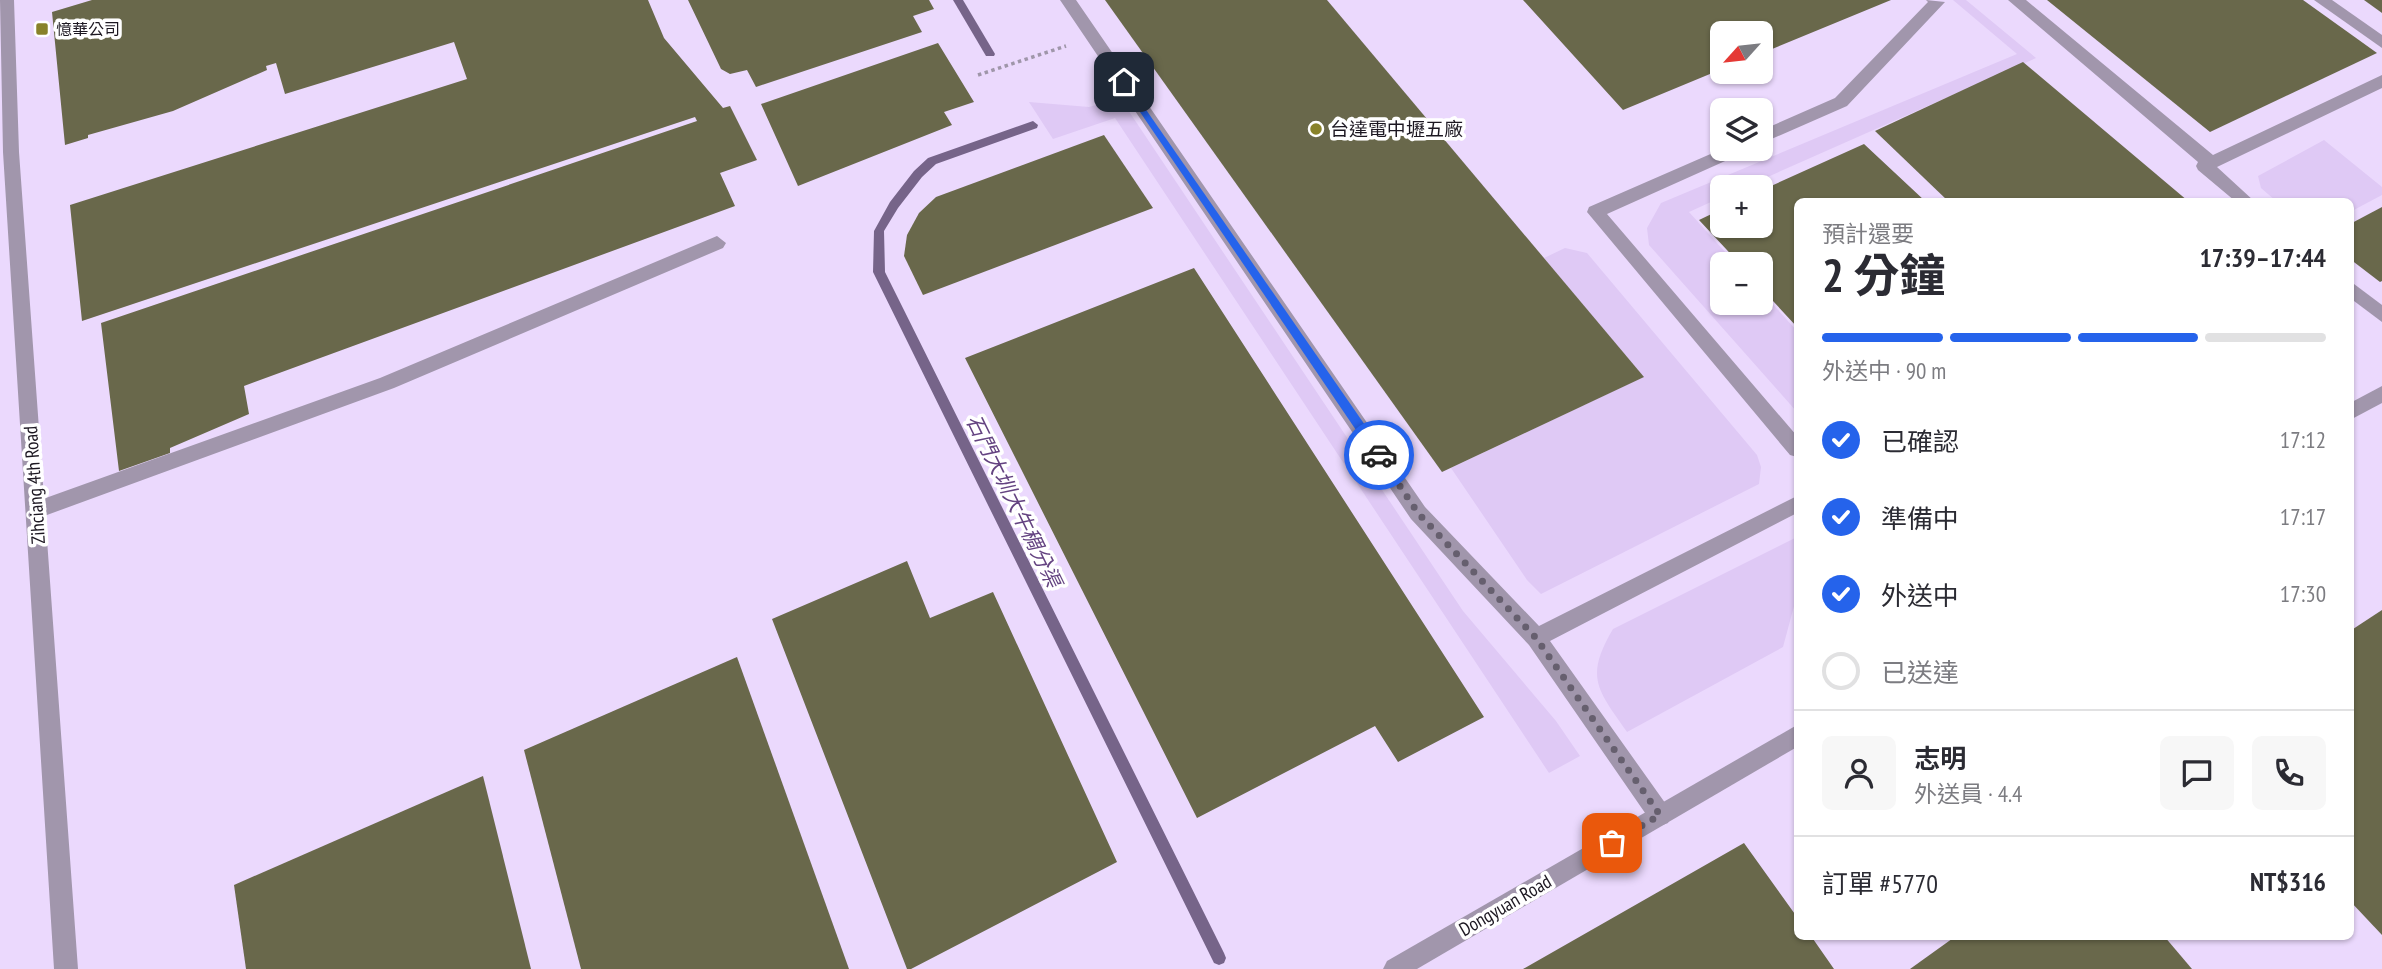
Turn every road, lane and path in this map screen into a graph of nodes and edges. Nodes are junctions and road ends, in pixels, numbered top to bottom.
1 (6, 0) edge
2 (1068, 0) edge
3 (1934, 0) edge
4 (2016, 0) edge
5 (2322, 0) edge
6 (1093, 36) junction
7 (2382, 43) edge
8 (978, 75) dead end
9 (2382, 81) edge
10 (1773, 132) edge
11 (6, 154) edge
12 (1710, 161) edge
13 (2211, 163) junction
14 (2242, 198) edge
15 (718, 243) dead end
16 (2354, 291) edge
17 (2382, 315) edge
18 (2382, 394) edge
19 (2354, 410) edge
20 (1794, 445) edge
21 (1794, 506) edge
22 (36, 510) junction
23 (1536, 638) junction
24 (1794, 737) edge
25 (1660, 815) junction
26 (66, 969) edge
27 (1395, 969) edge

1 - 11 street, Zihciang 4th Road
2 - 6 street
3 - 10 street
4 - 13 street
5 - 7 street
6 - 8 path
6 - 23 street
9 - 13 street
11 - 22 street, Zihciang 4th Road
12 - 20 street
13 - 14 street
15 - 22 street
16 - 17 street
18 - 19 street
21 - 23 street
22 - 26 street, Zihciang 4th Road
23 - 25 street
24 - 25 street, Dongyuan Road
25 - 27 street, Dongyuan Road

